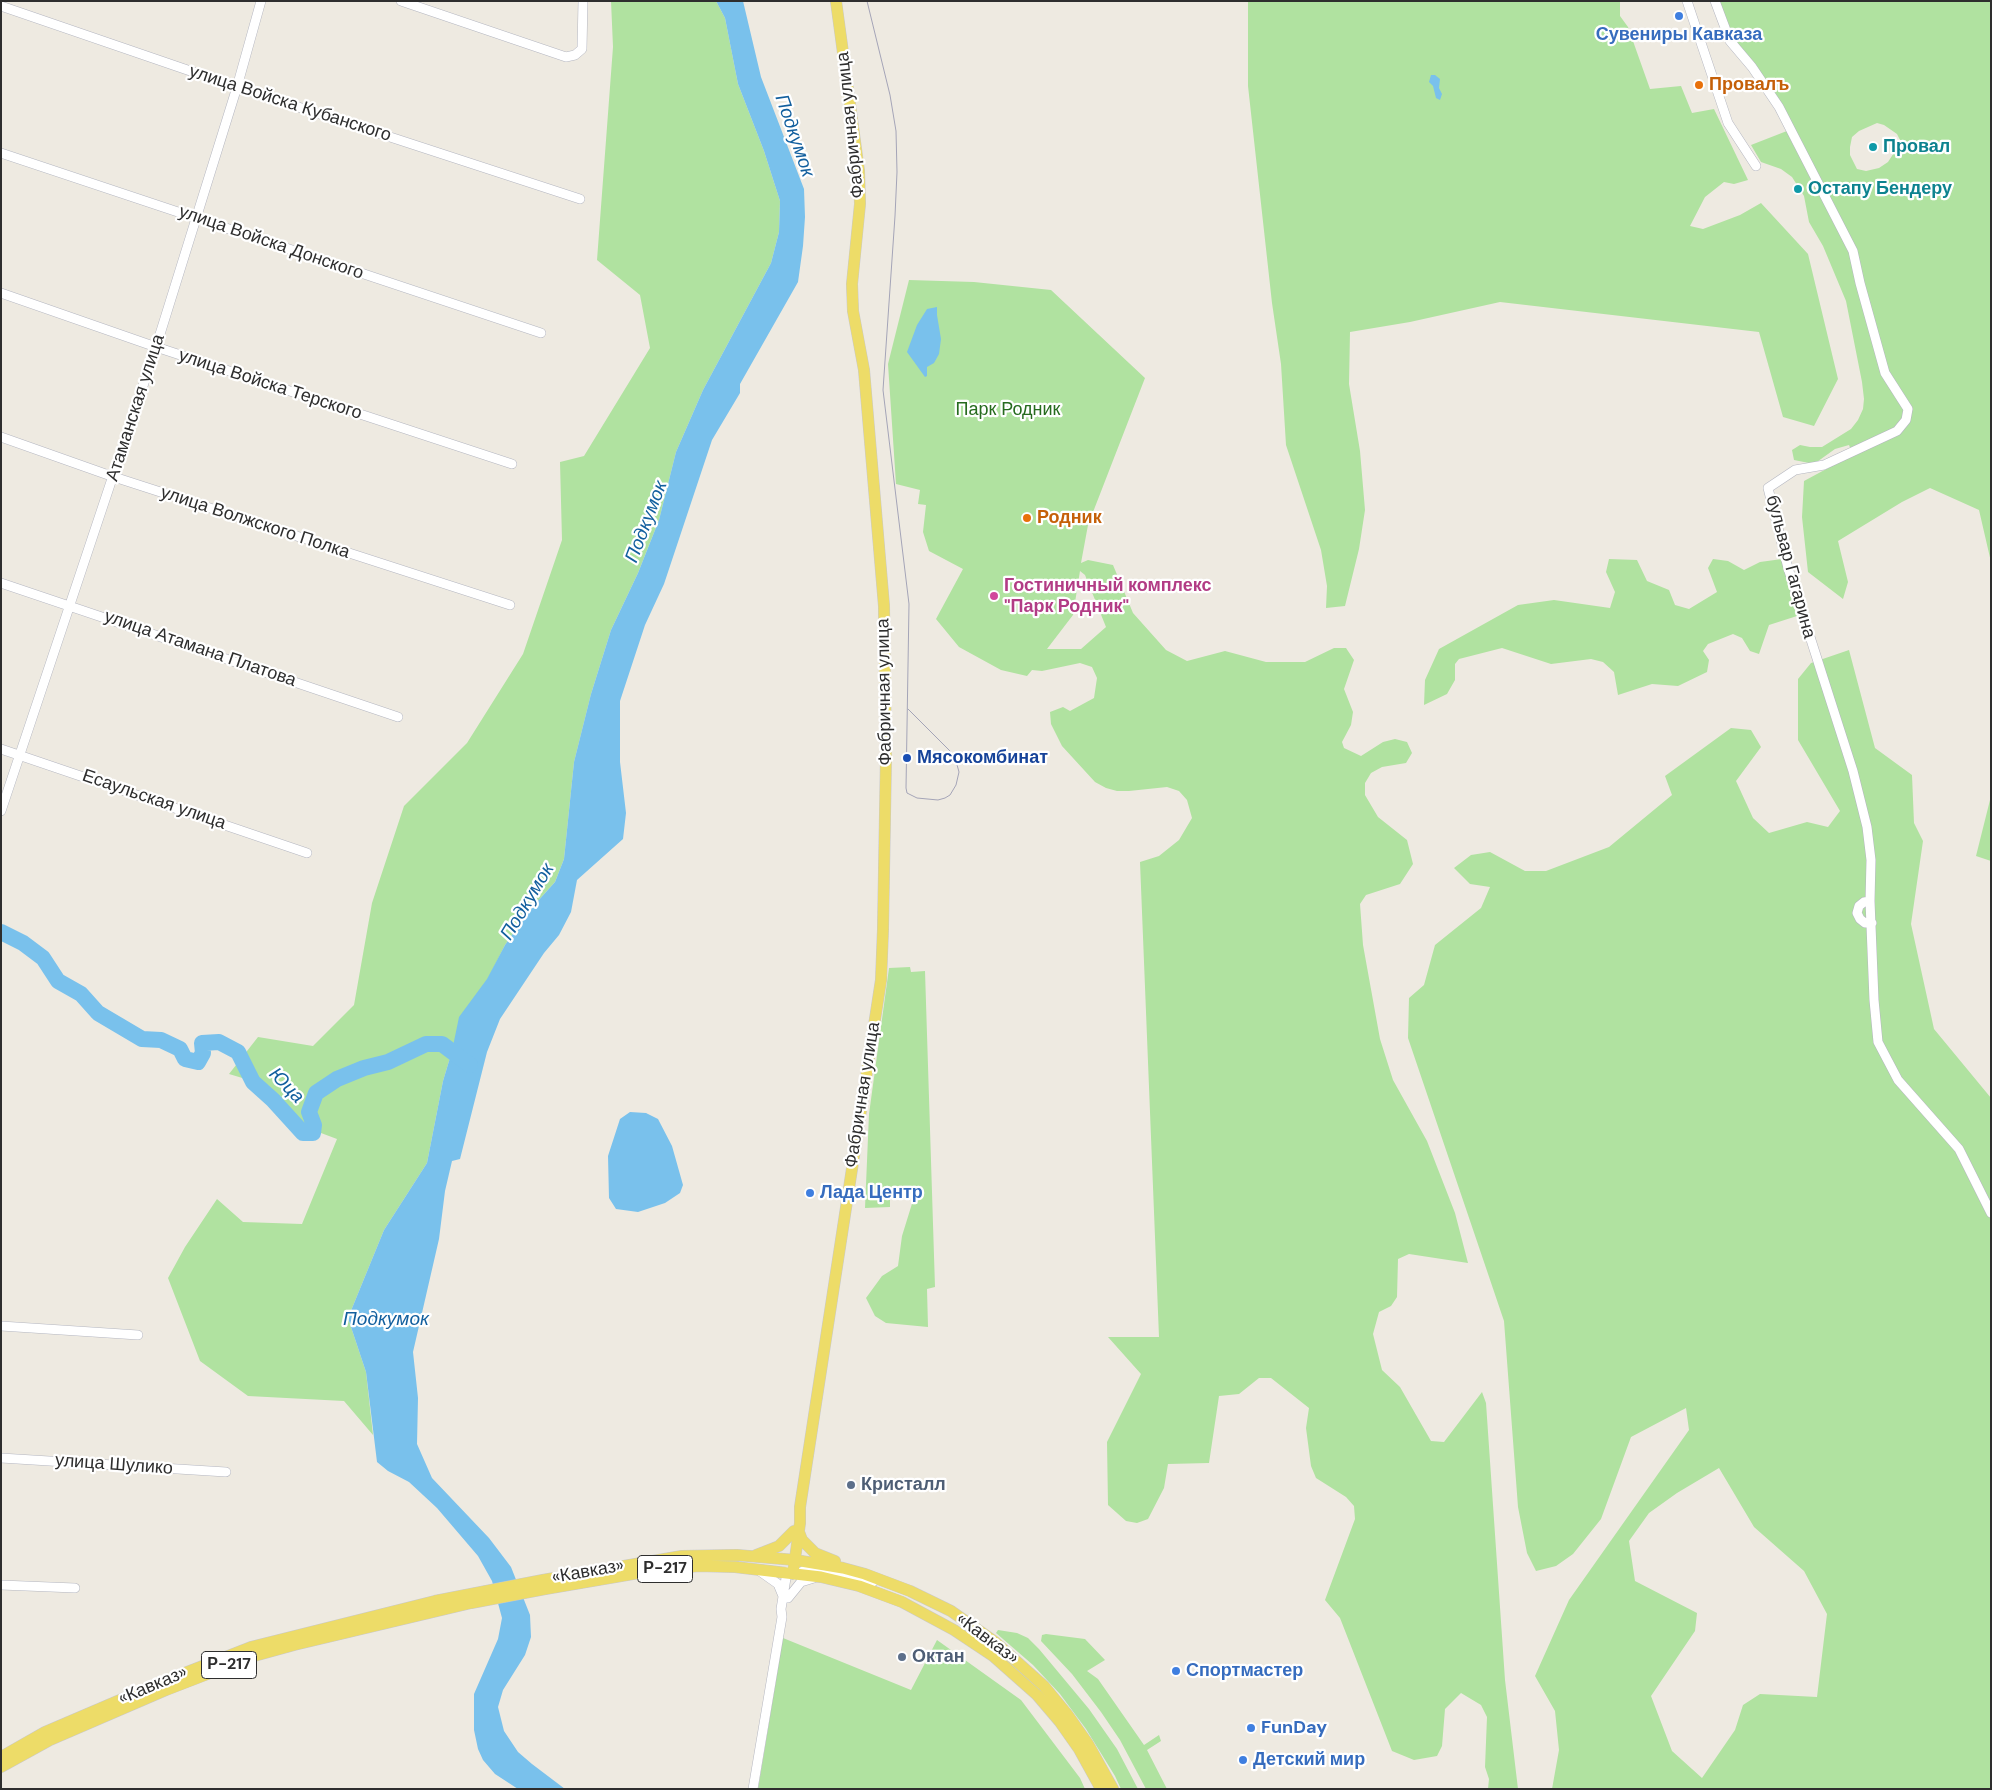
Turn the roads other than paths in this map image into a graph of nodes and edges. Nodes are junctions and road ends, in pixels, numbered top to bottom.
1 (261, 1) edge
2 (401, 1) edge
3 (583, 1) edge
4 (836, 1) edge
5 (1687, 1) edge
6 (1715, 1) edge
7 (1, 6) edge
8 (237, 88) junction
9 (1, 153) edge
10 (1756, 166) dead end
11 (580, 199) dead end
12 (196, 218) junction
13 (1, 293) edge
14 (541, 334) dead end
15 (156, 347) junction
16 (1, 437) edge
17 (512, 464) dead end
18 (114, 478) junction
19 (1, 583) edge
20 (70, 606) junction
21 (510, 606) dead end
22 (398, 716) dead end
23 (1, 749) edge
24 (21, 754) junction
25 (1, 811) edge
26 (307, 853) dead end
27 (1870, 901) junction
28 (1872, 923) junction
29 (1991, 1213) edge
30 (1, 1326) edge
31 (138, 1334) dead end
32 (1, 1458) edge
33 (226, 1472) dead end
34 (796, 1531) junction
35 (753, 1556) junction
36 (791, 1556) junction
37 (751, 1568) junction
38 (656, 1570) junction
39 (791, 1576) junction
40 (821, 1577) junction
41 (1, 1585) edge
42 (544, 1585) junction
43 (75, 1588) dead end
44 (786, 1598) junction
45 (471, 1599) junction
46 (939, 1605) junction
47 (1, 1757) edge
48 (1, 1767) edge
49 (753, 1789) edge
50 (1102, 1789) edge
51 (1113, 1789) edge

1 - 8 street, Атаманская улица
2 - 3 street
4 - 34 main road, Фабричная улица
5 - 10 street
6 - 27 street, бульвар Гагарина
7 - 8 street, улица Войска Кубанского
8 - 11 street, улица Войска Кубанского
8 - 12 street, Атаманская улица
9 - 12 street, улица Войска Донского
12 - 14 street, улица Войска Донского
12 - 15 street, Атаманская улица
13 - 15 street, улица Войска Терского
15 - 17 street, улица Войска Терского
15 - 18 street, Атаманская улица
16 - 18 street, улица Волжского Полка
18 - 20 street, Атаманская улица
18 - 21 street, улица Волжского Полка
19 - 20 street, улица Атамана Платова
20 - 22 street, улица Атамана Платова
20 - 24 street, Атаманская улица
23 - 24 street, Есаульская улица
24 - 25 street, Атаманская улица
24 - 26 street, Есаульская улица
27 - 28 street, бульвар Гагарина
27 - 28 street
28 - 29 street, бульвар Гагарина
30 - 31 street
32 - 33 street, улица Шулико
34 - 35 main road
34 - 36 main road, Фабричная улица
34 - 46 main road
35 - 36 main road, «Кавказ» / Р-217
35 - 42 main road, «Кавказ» / Р-217
36 - 38 main road
36 - 39 main road, Фабричная улица
36 - 46 main road, «Кавказ» / Р-217
37 - 38 main road, «Кавказ» / Р-217
37 - 39 main road, «Кавказ» / Р-217
37 - 44 street
38 - 42 main road, «Кавказ» / Р-217
39 - 40 main road, «Кавказ» / Р-217
39 - 44 street
39 - 46 street
40 - 44 street
40 - 50 main road, «Кавказ» / Р-217
41 - 43 street
42 - 45 main road, «Кавказ» / Р-217
44 - 49 street
45 - 47 main road, «Кавказ» / Р-217
45 - 48 main road, «Кавказ» / Р-217
46 - 51 main road, «Кавказ» / Р-217

